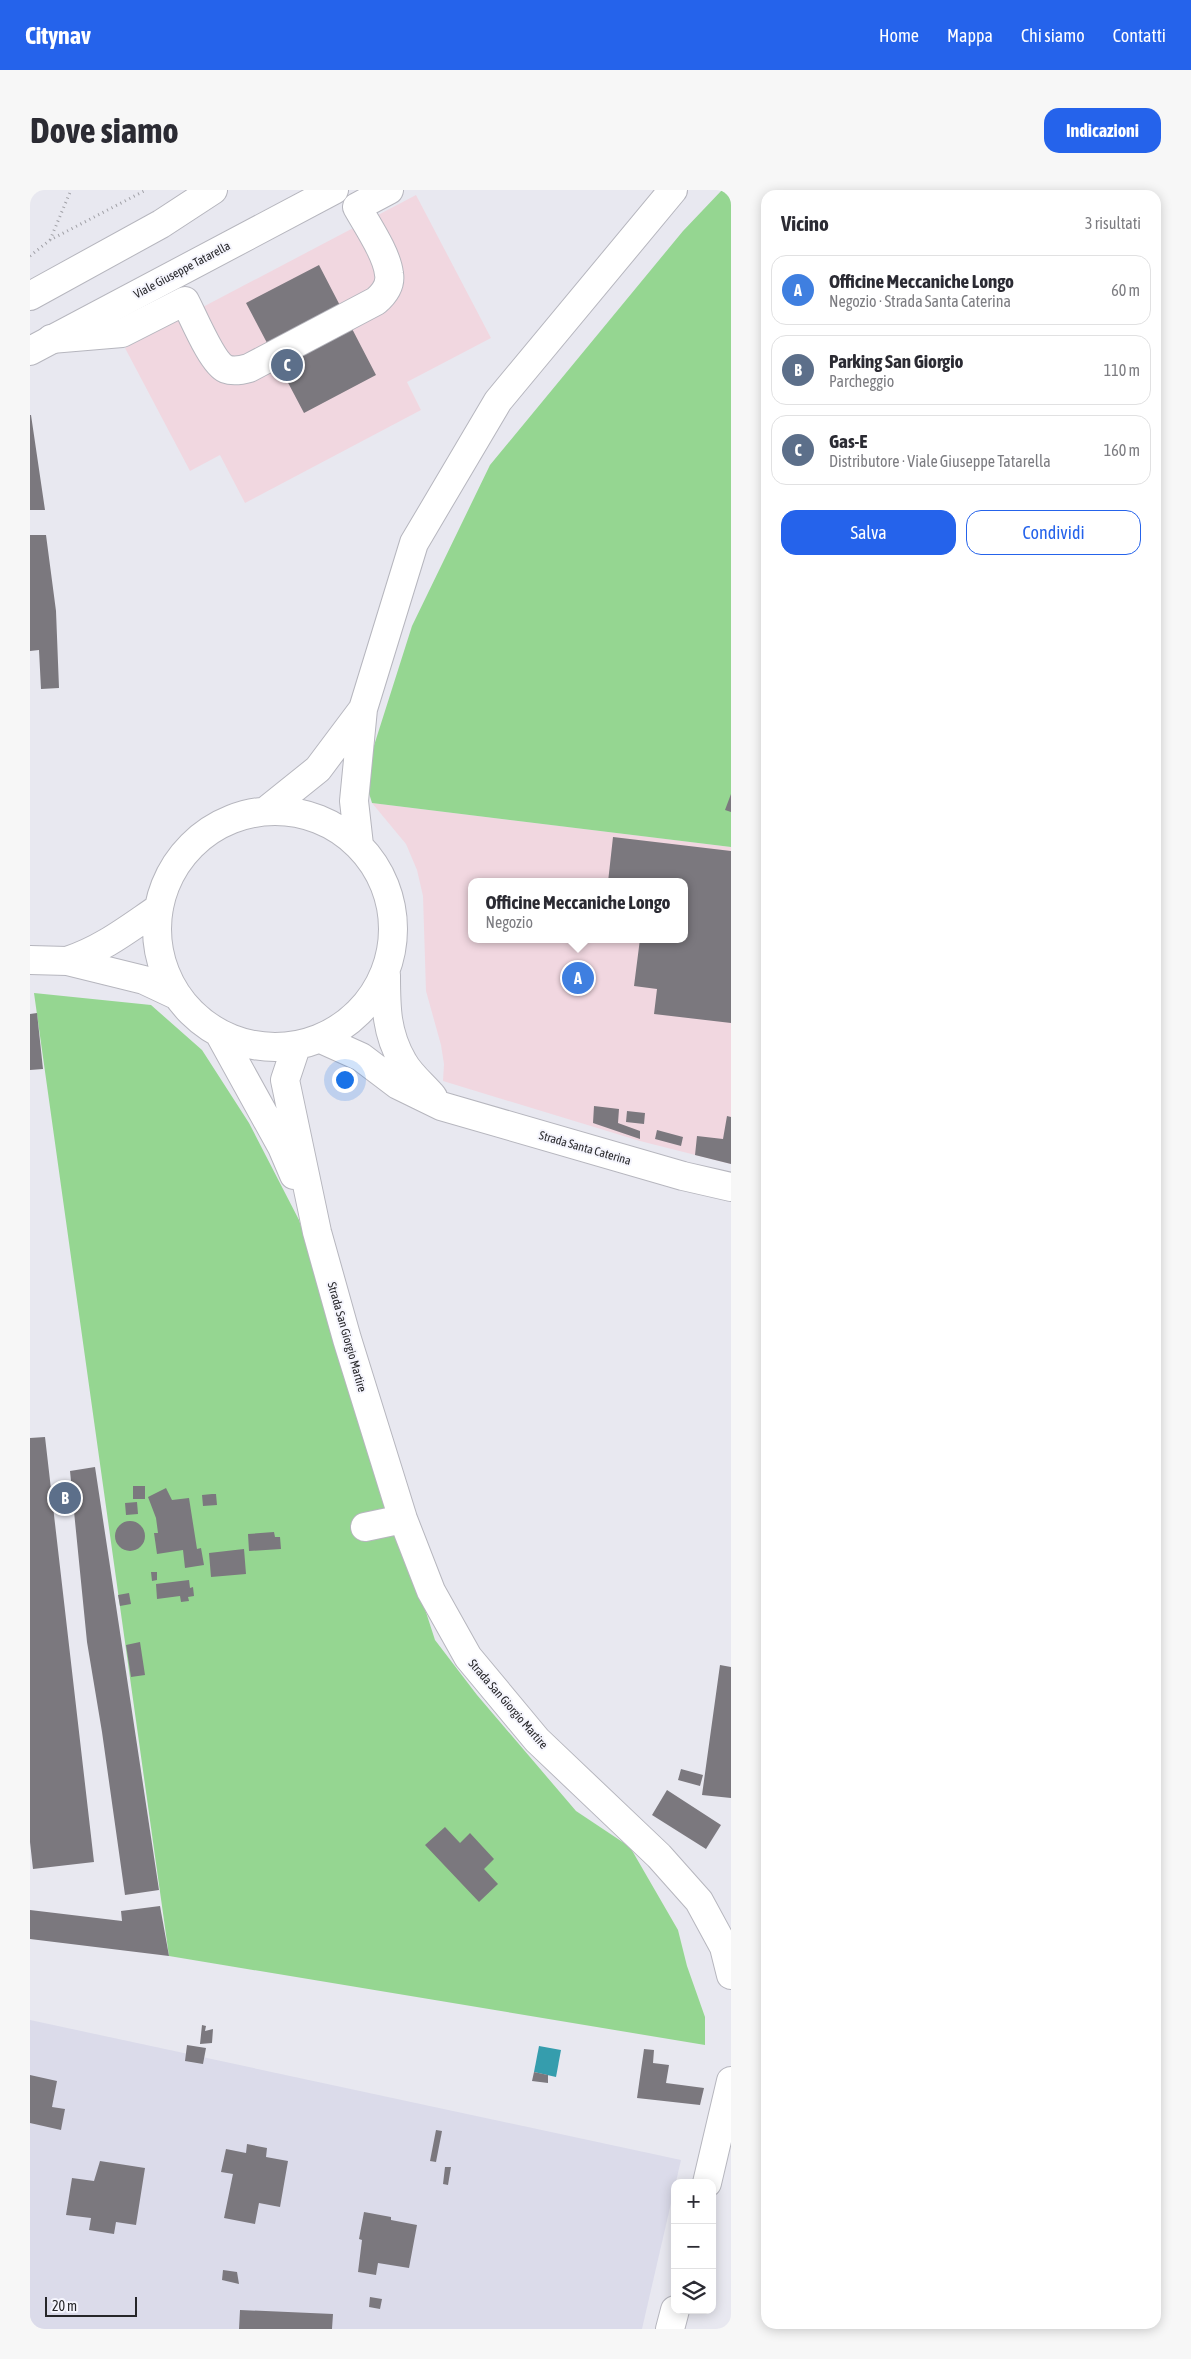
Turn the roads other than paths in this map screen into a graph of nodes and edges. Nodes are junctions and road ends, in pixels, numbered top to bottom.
1 (213, 190) edge
2 (334, 190) edge
3 (389, 190) edge
4 (673, 190) edge
5 (30, 296) edge
6 (40, 345) edge
7 (363, 709) junction
8 (267, 810) junction
9 (359, 845) junction
10 (159, 908) junction
11 (30, 960) edge
12 (67, 961) junction
13 (386, 971) junction
14 (178, 996) junction
15 (219, 1033) junction
16 (309, 1043) junction
17 (441, 1106) junction
18 (731, 1187) edge
19 (317, 1232) junction
20 (403, 1519) junction
21 (365, 1528) dead end
22 (727, 1948) edge
23 (731, 1975) edge
24 (731, 2080) edge
25 (708, 2179) edge
26 (674, 2314) edge
27 (670, 2329) edge

1 - 5 street
2 - 6 street, Viale Giuseppe Tatarella
3 - 6 street
4 - 7 street
7 - 8 street
7 - 9 street
8 - 9 street
8 - 10 street
9 - 13 street
10 - 12 street
10 - 14 street
11 - 12 street
12 - 14 street
13 - 16 street
13 - 17 street
14 - 15 street
15 - 16 street
15 - 19 street, Strada San Giorgio Martire
16 - 17 street, Strada Santa Caterina
16 - 19 street, Strada San Giorgio Martire
17 - 18 street, Strada Santa Caterina
19 - 20 street, Strada San Giorgio Martire
20 - 21 street
20 - 22 street, Strada San Giorgio Martire
22 - 23 street, Strada San Giorgio Martire
24 - 25 street
26 - 27 street

